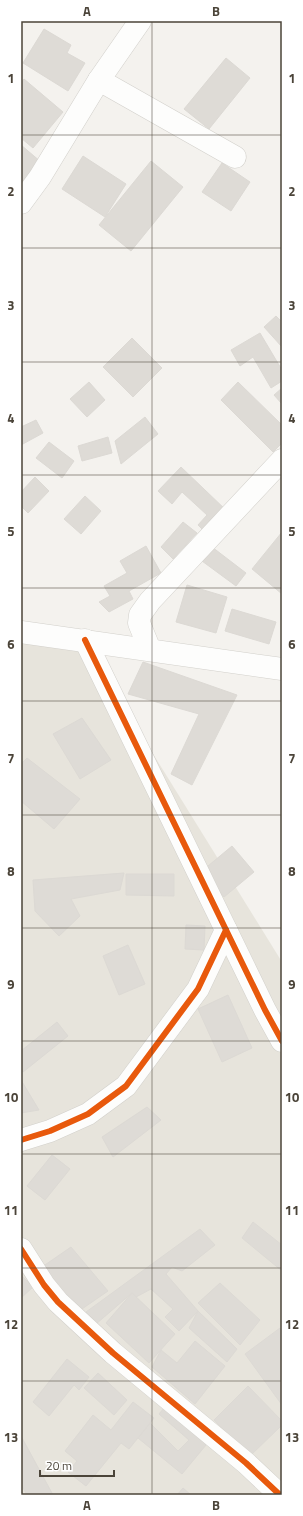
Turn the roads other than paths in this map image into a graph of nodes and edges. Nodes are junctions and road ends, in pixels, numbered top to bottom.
1 (140, 21) edge
2 (99, 80) junction
3 (235, 157) dead end
4 (21, 203) edge
5 (282, 460) edge
6 (21, 632) edge
7 (85, 640) junction
8 (150, 650) junction
9 (282, 669) edge
10 (226, 930) junction
11 (282, 1041) edge
12 (21, 1140) edge
13 (21, 1249) edge
14 (280, 1495) edge

1 - 2 street
2 - 3 street
2 - 4 street
5 - 8 street
6 - 7 street
7 - 8 street
7 - 10 street
8 - 9 street
10 - 11 street
10 - 12 street
13 - 14 street

